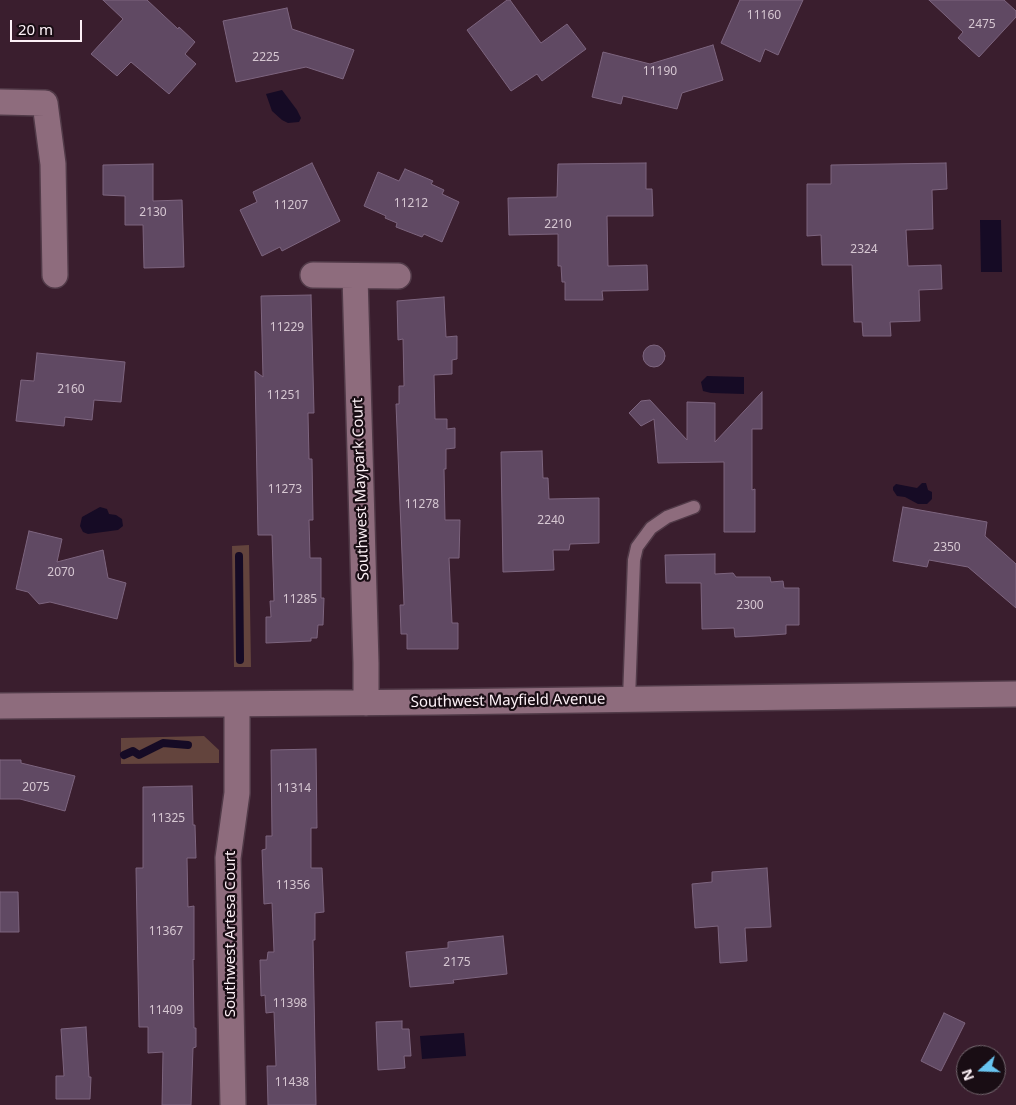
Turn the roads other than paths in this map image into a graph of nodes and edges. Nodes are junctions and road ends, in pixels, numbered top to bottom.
1 (0, 102) edge
2 (55, 275) dead end
3 (313, 275) dead end
4 (355, 276) junction
5 (398, 276) dead end
6 (694, 507) dead end
7 (1016, 694) edge
8 (629, 699) junction
9 (366, 702) junction
10 (237, 704) junction
11 (0, 706) edge
12 (233, 1105) edge

1 - 2 street
3 - 4 street
4 - 5 street
4 - 9 street, Southwest Maypark Court
6 - 8 lane
7 - 8 street, Southwest Mayfield Avenue
8 - 9 street, Southwest Mayfield Avenue
9 - 10 street, Southwest Mayfield Avenue
10 - 11 street, Southwest Mayfield Avenue
10 - 12 street, Southwest Artesa Court

